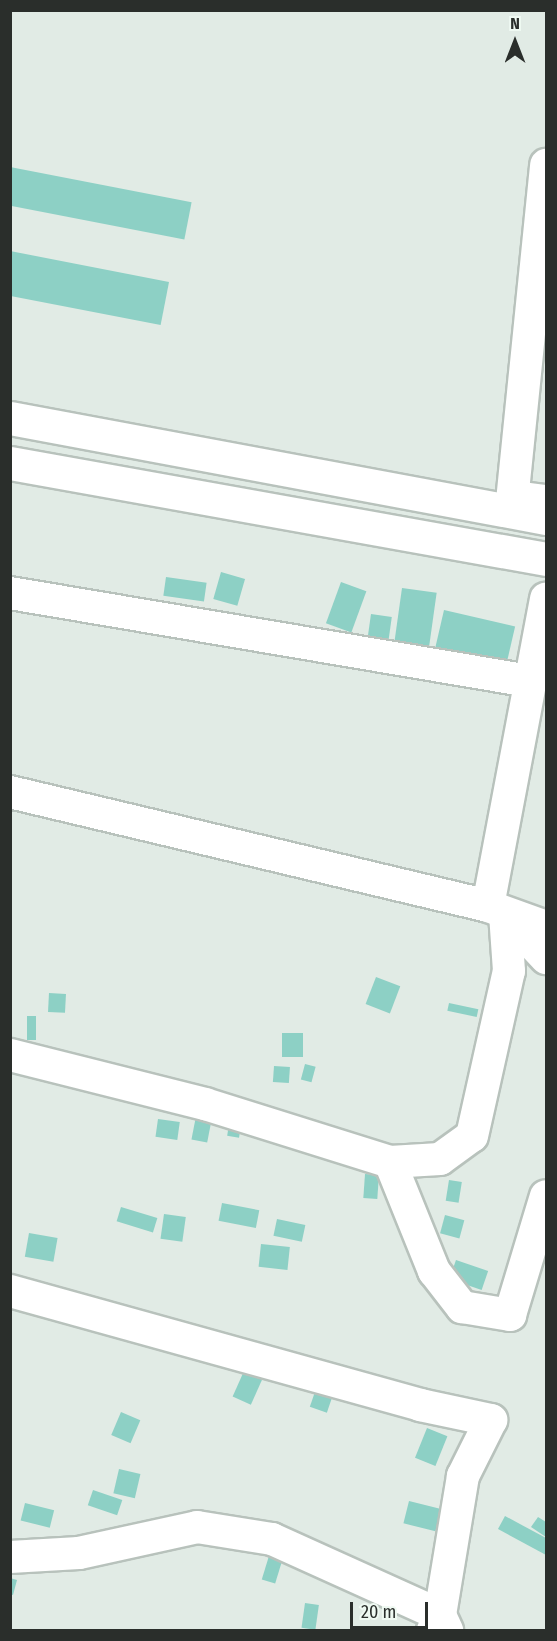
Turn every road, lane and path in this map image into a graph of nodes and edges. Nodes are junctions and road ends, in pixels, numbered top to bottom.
1 (546, 165) edge
2 (11, 422) edge
3 (10, 463) edge
4 (546, 501) edge
5 (512, 504) junction
6 (546, 518) edge
7 (546, 559) edge
8 (10, 593) edge
9 (546, 598) edge
10 (529, 681) junction
11 (10, 792) edge
12 (497, 910) junction
13 (546, 927) edge
14 (546, 958) edge
15 (10, 1055) edge
16 (390, 1162) junction
17 (546, 1196) edge
18 (10, 1291) edge
19 (10, 1557) edge
20 (440, 1625) edge

1 - 5 street
2 - 5 main road
3 - 7 main road
4 - 5 street
5 - 6 main road
8 - 10 street
9 - 10 street
10 - 12 street
11 - 12 street
12 - 13 street
12 - 14 street
12 - 16 street
15 - 16 street
16 - 17 street
18 - 20 street
19 - 20 street

